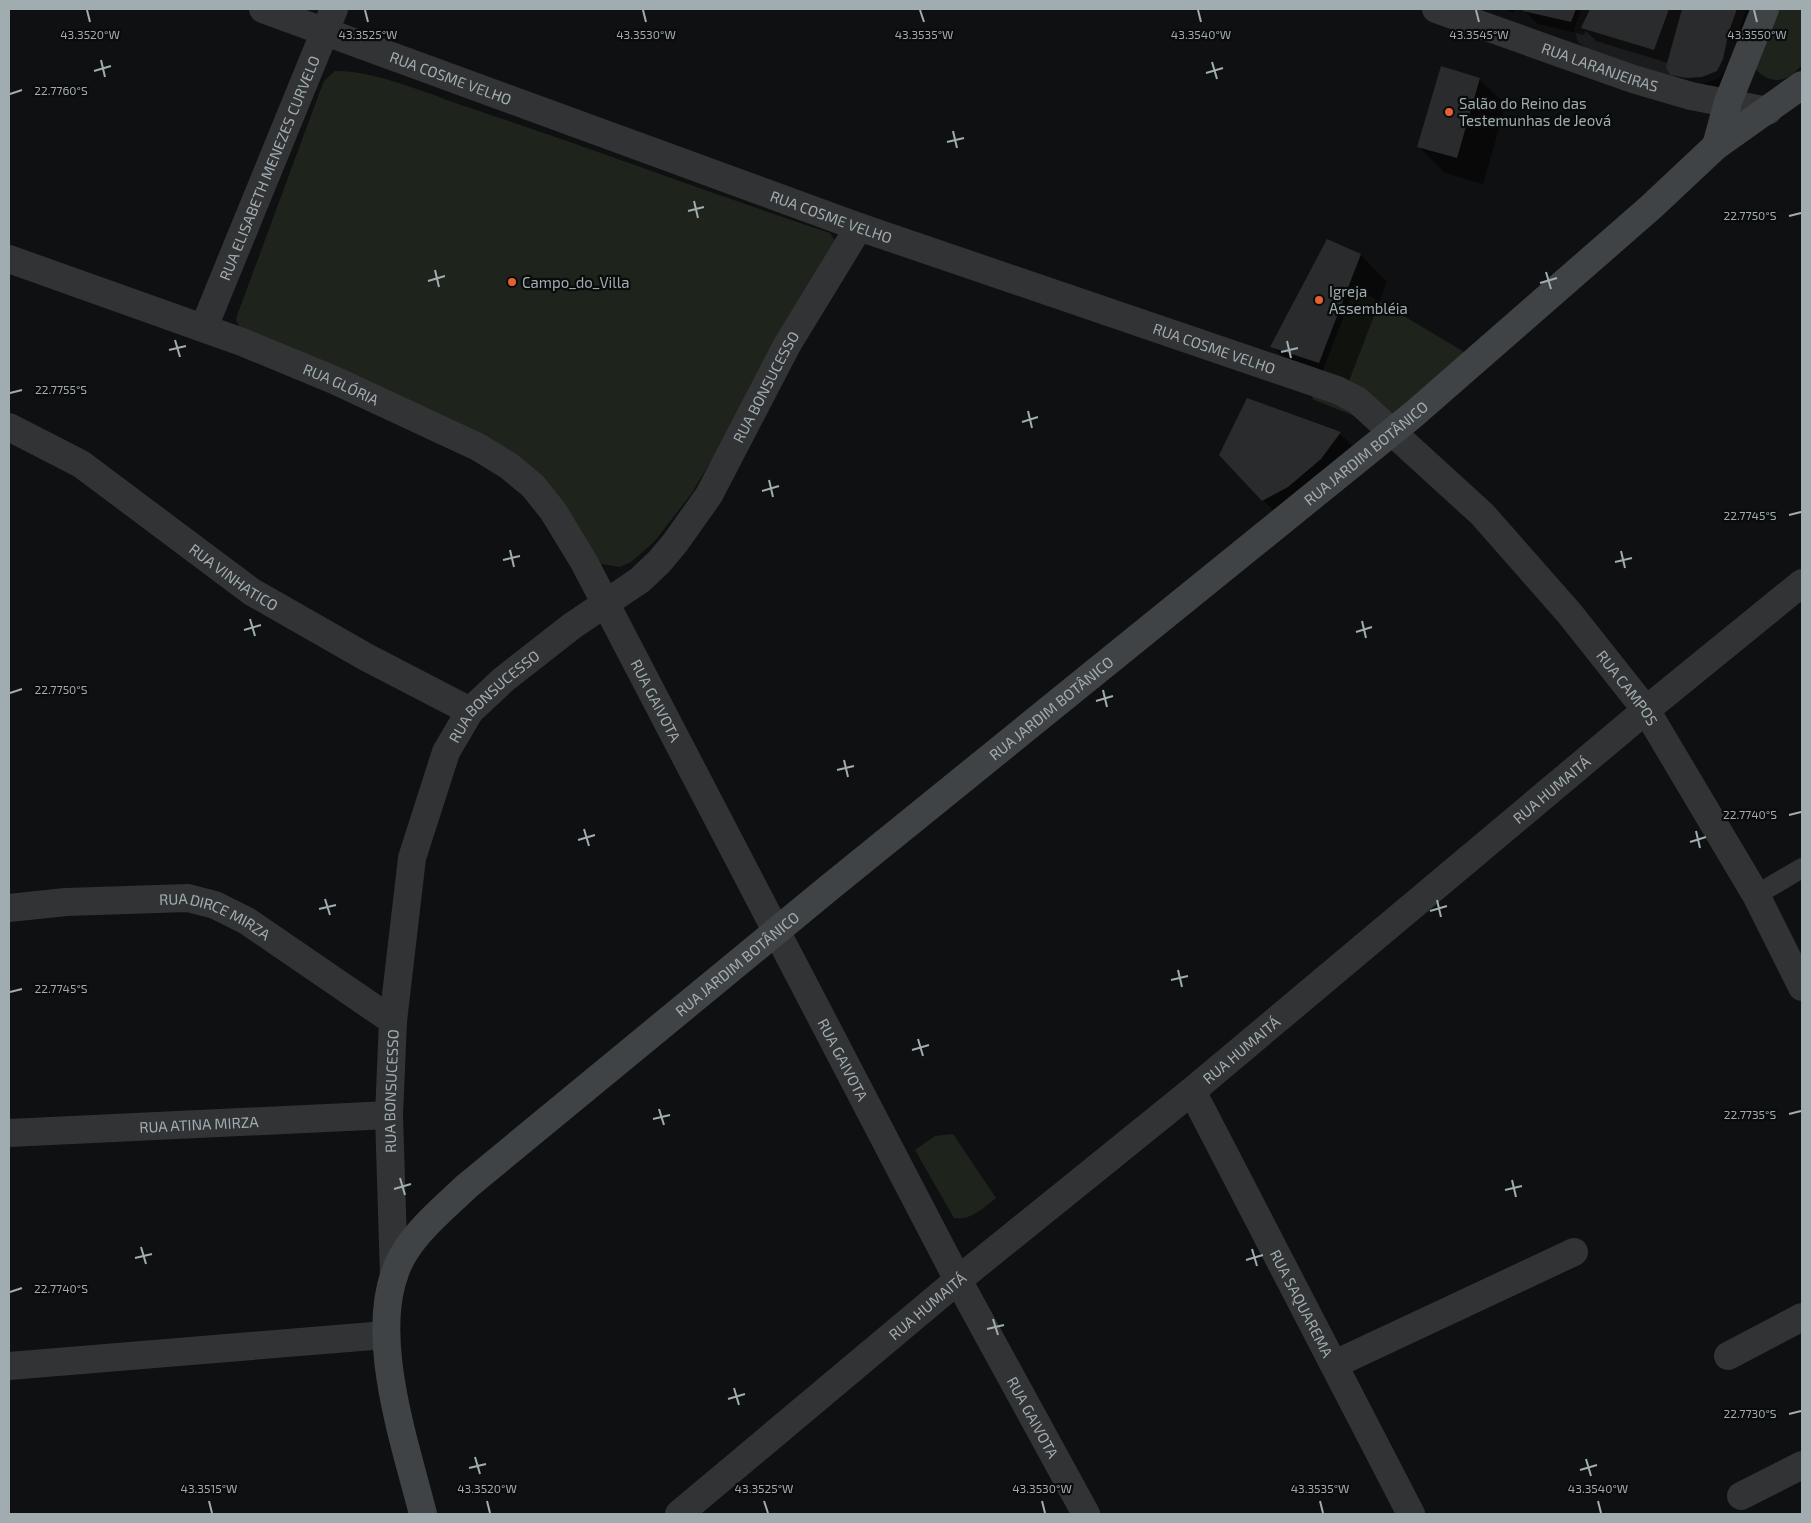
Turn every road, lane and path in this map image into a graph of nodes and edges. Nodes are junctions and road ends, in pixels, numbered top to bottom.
1 (263, 9) edge
2 (1436, 9) edge
3 (1766, 9) edge
4 (330, 20) edge
5 (1802, 85) edge
6 (1728, 102) junction
7 (1768, 111) junction
8 (1716, 146) junction
9 (859, 227) junction
10 (9, 258) edge
11 (204, 327) junction
12 (9, 427) edge
13 (1391, 433) junction
14 (1802, 583) edge
15 (605, 603) junction
16 (1646, 710) junction
17 (470, 711) junction
18 (1802, 868) edge
19 (1756, 895) junction
20 (9, 908) edge
21 (776, 931) junction
22 (1802, 987) edge
23 (393, 1021) junction
24 (1192, 1091) junction
25 (389, 1115) junction
26 (9, 1133) edge
27 (1574, 1252) dead end
28 (394, 1276) junction
29 (958, 1280) junction
30 (1802, 1317) edge
31 (386, 1335) junction
32 (1728, 1356) dead end
33 (1335, 1364) junction
34 (9, 1366) edge
35 (1802, 1465) edge
36 (1741, 1496) dead end
37 (423, 1514) edge
38 (679, 1514) edge
39 (1086, 1514) edge
40 (1411, 1514) edge

1 - 4 street, RUA COSME VELHO
2 - 6 street, RUA LARANJEIRAS
3 - 6 main road
4 - 9 street, RUA COSME VELHO
4 - 11 street, RUA ELISABETH MENEZES CURVELO
5 - 7 main road, RUA JARDIM BOTÂNICO
6 - 7 street, RUA LARANJEIRAS
6 - 8 main road
7 - 8 main road, RUA JARDIM BOTÂNICO
8 - 13 main road, RUA JARDIM BOTÂNICO
9 - 13 street, RUA COSME VELHO
9 - 15 street, RUA BONSUCESSO
10 - 11 street, RUA GLÓRIA
11 - 15 street, RUA GLÓRIA
12 - 17 street, RUA VINHATICO
13 - 16 street, RUA CAMPOS
13 - 21 main road, RUA JARDIM BOTÂNICO
14 - 16 street, RUA HUMAITÁ
15 - 17 street, RUA BONSUCESSO
15 - 21 street, RUA GAIVOTA
16 - 19 street, RUA CAMPOS
16 - 24 street, RUA HUMAITÁ
17 - 23 street, RUA BONSUCESSO
18 - 19 lane
19 - 22 street, RUA CAMPOS
20 - 23 street, RUA DIRCE MIRZA
21 - 28 main road, RUA JARDIM BOTÂNICO
21 - 29 street, RUA GAIVOTA
23 - 25 street, RUA BONSUCESSO
24 - 29 street, RUA HUMAITÁ
24 - 33 street, RUA SAQUAREMA
25 - 26 street, RUA ATINA MIRZA
25 - 28 street, RUA BONSUCESSO
27 - 33 street
28 - 31 main road, RUA JARDIM BOTÂNICO
29 - 38 street, RUA HUMAITÁ
29 - 39 street, RUA GAIVOTA
30 - 32 street
31 - 34 street
31 - 37 main road, RUA JARDIM BOTÂNICO
33 - 40 street, RUA SAQUAREMA
35 - 36 street

